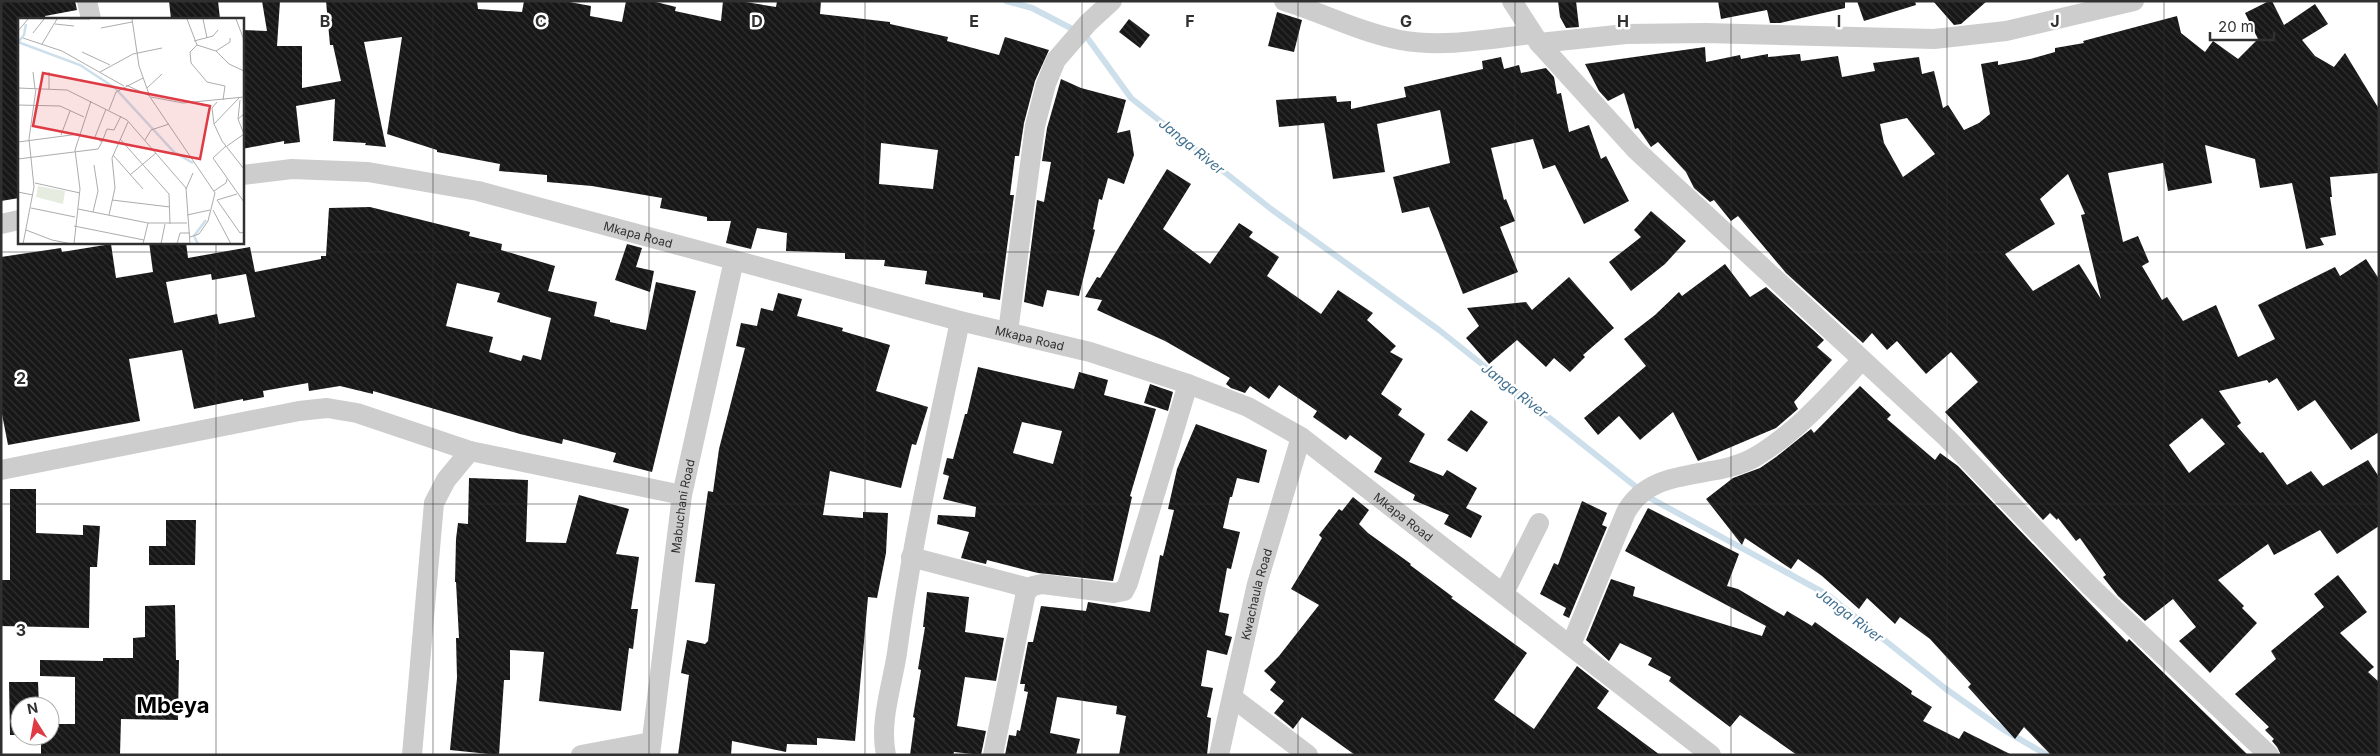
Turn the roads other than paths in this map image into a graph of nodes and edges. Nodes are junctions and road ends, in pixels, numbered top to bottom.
1 (87, 1) edge
2 (1112, 1) edge
3 (1284, 1) edge
4 (1512, 1) edge
5 (2134, 1) edge
6 (91, 18) edge
7 (1536, 39) junction
8 (244, 176) edge
9 (18, 220) edge
10 (1, 224) edge
11 (734, 260) junction
12 (960, 320) junction
13 (1008, 332) junction
14 (1862, 360) junction
15 (1188, 384) junction
16 (1301, 437) junction
17 (470, 451) junction
18 (1, 470) edge
19 (682, 495) junction
20 (1539, 523) dead end
21 (911, 557) junction
22 (1029, 588) junction
23 (1504, 593) junction
24 (1571, 645) junction
25 (1233, 698) junction
26 (651, 748) edge
27 (412, 755) edge
28 (581, 755) edge
29 (886, 755) edge
30 (994, 755) edge
31 (1219, 755) edge
32 (1308, 755) edge
33 (1711, 755) edge
34 (2269, 755) edge

1 - 6 street
2 - 13 street
3 - 7 street
4 - 7 street
5 - 7 street
7 - 14 street
8 - 11 street, Mkapa Road
9 - 10 street
11 - 12 street, Mkapa Road
11 - 19 street, Mabuchani Road
12 - 13 street, Mkapa Road
12 - 21 street
13 - 15 street, Mkapa Road
14 - 24 street
14 - 34 street
15 - 16 street, Mkapa Road
15 - 22 street
16 - 23 street, Mkapa Road
16 - 25 street, Kwachaula Road
17 - 18 street
17 - 19 street
17 - 27 street
19 - 26 street, Mabuchani Road
20 - 23 street
21 - 22 street
21 - 29 street
22 - 30 street
23 - 24 street, Mkapa Road
24 - 33 street, Mkapa Road
25 - 31 street, Kwachaula Road
25 - 32 street
26 - 28 street

